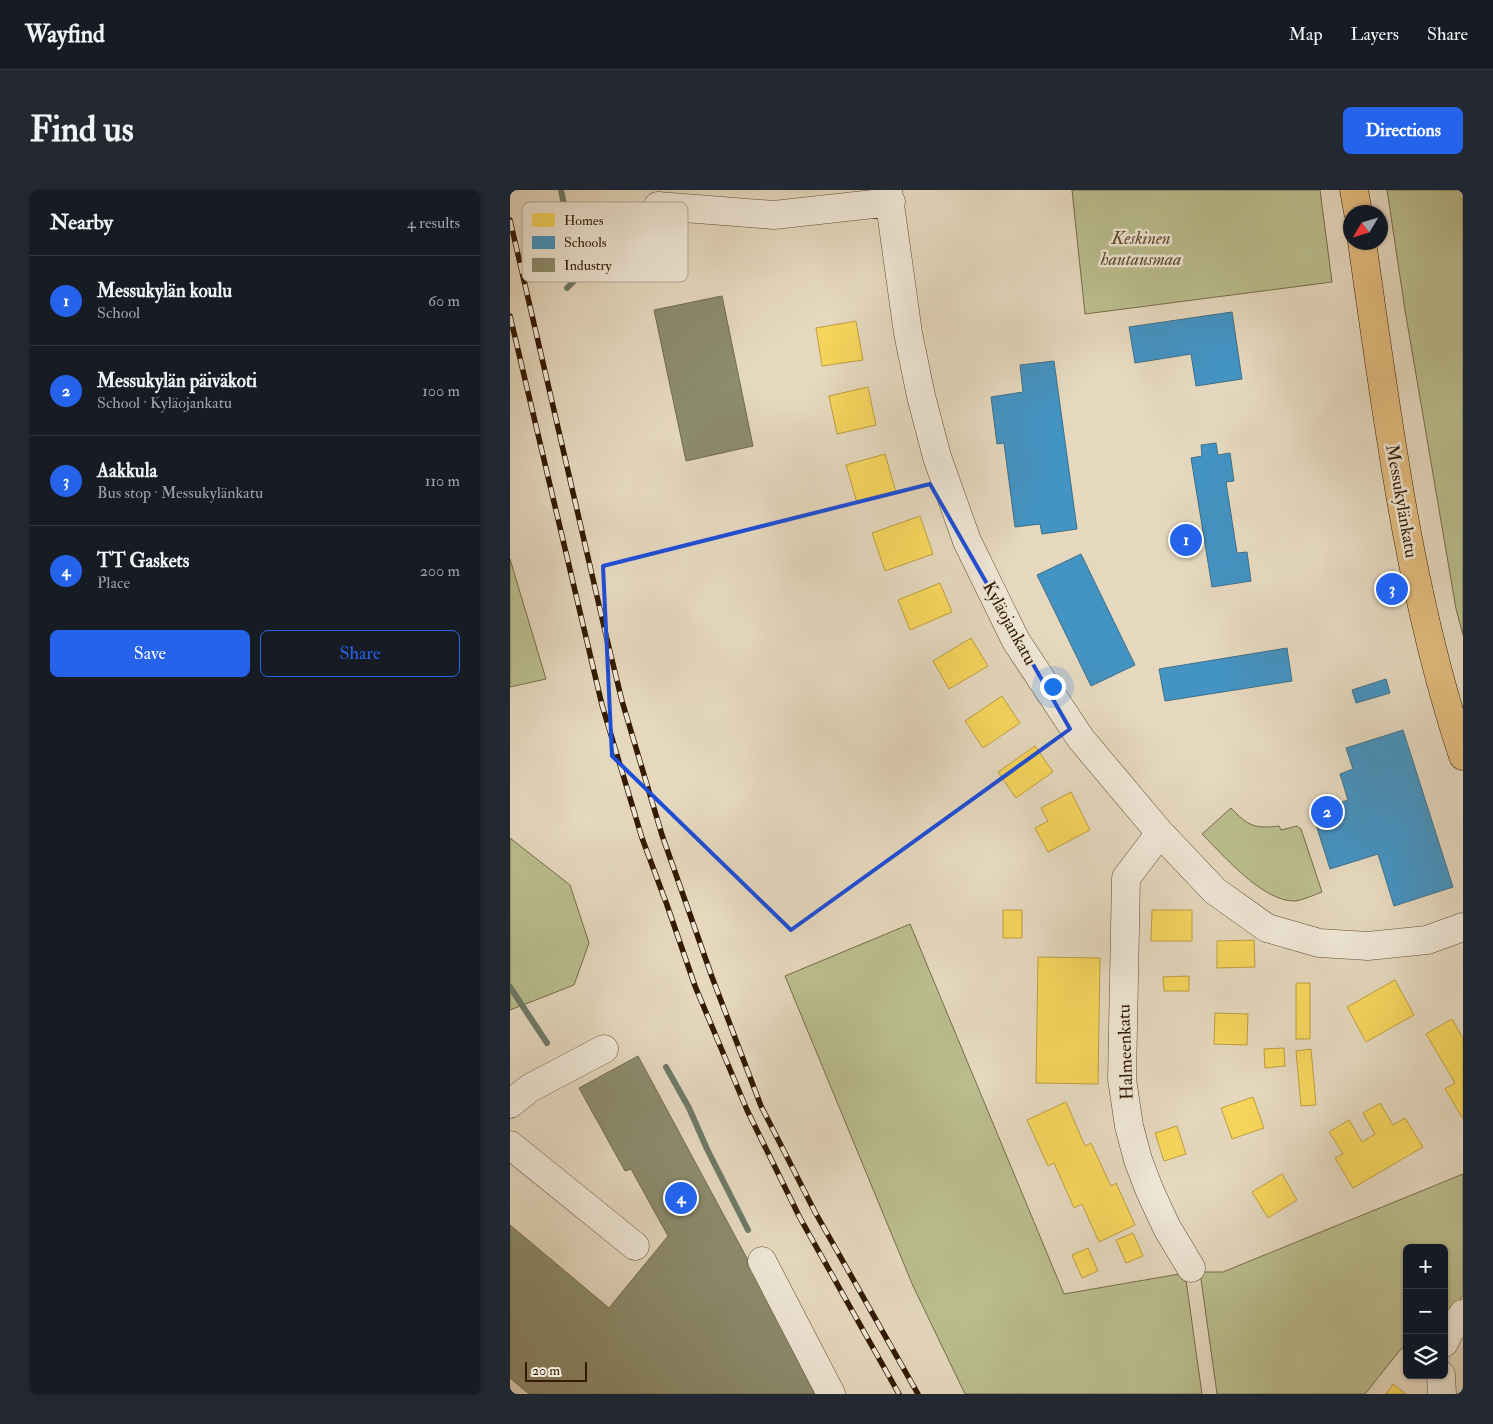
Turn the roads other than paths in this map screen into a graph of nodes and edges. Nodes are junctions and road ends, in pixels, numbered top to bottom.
1 (1354, 190) edge
2 (890, 196) edge
3 (1357, 205) edge
4 (688, 208) edge
5 (1363, 250) edge
6 (1463, 756) edge
7 (1160, 833) junction
8 (1463, 927) edge
9 (604, 1049) dead end
10 (510, 1104) edge
11 (510, 1145) edge
12 (635, 1246) dead end
13 (762, 1261) dead end
14 (1191, 1268) dead end
15 (1463, 1314) edge
16 (1448, 1335) edge
17 (1442, 1379) edge
18 (831, 1394) edge
19 (1442, 1394) edge

1 - 3 main road
2 - 4 street
2 - 7 street, Kyläojankatu
5 - 6 main road, Messukylänkatu
7 - 8 street, Kyläojankatu
7 - 14 street, Halmeenkatu
9 - 10 street
11 - 12 street
13 - 18 street
15 - 16 street
17 - 19 street

